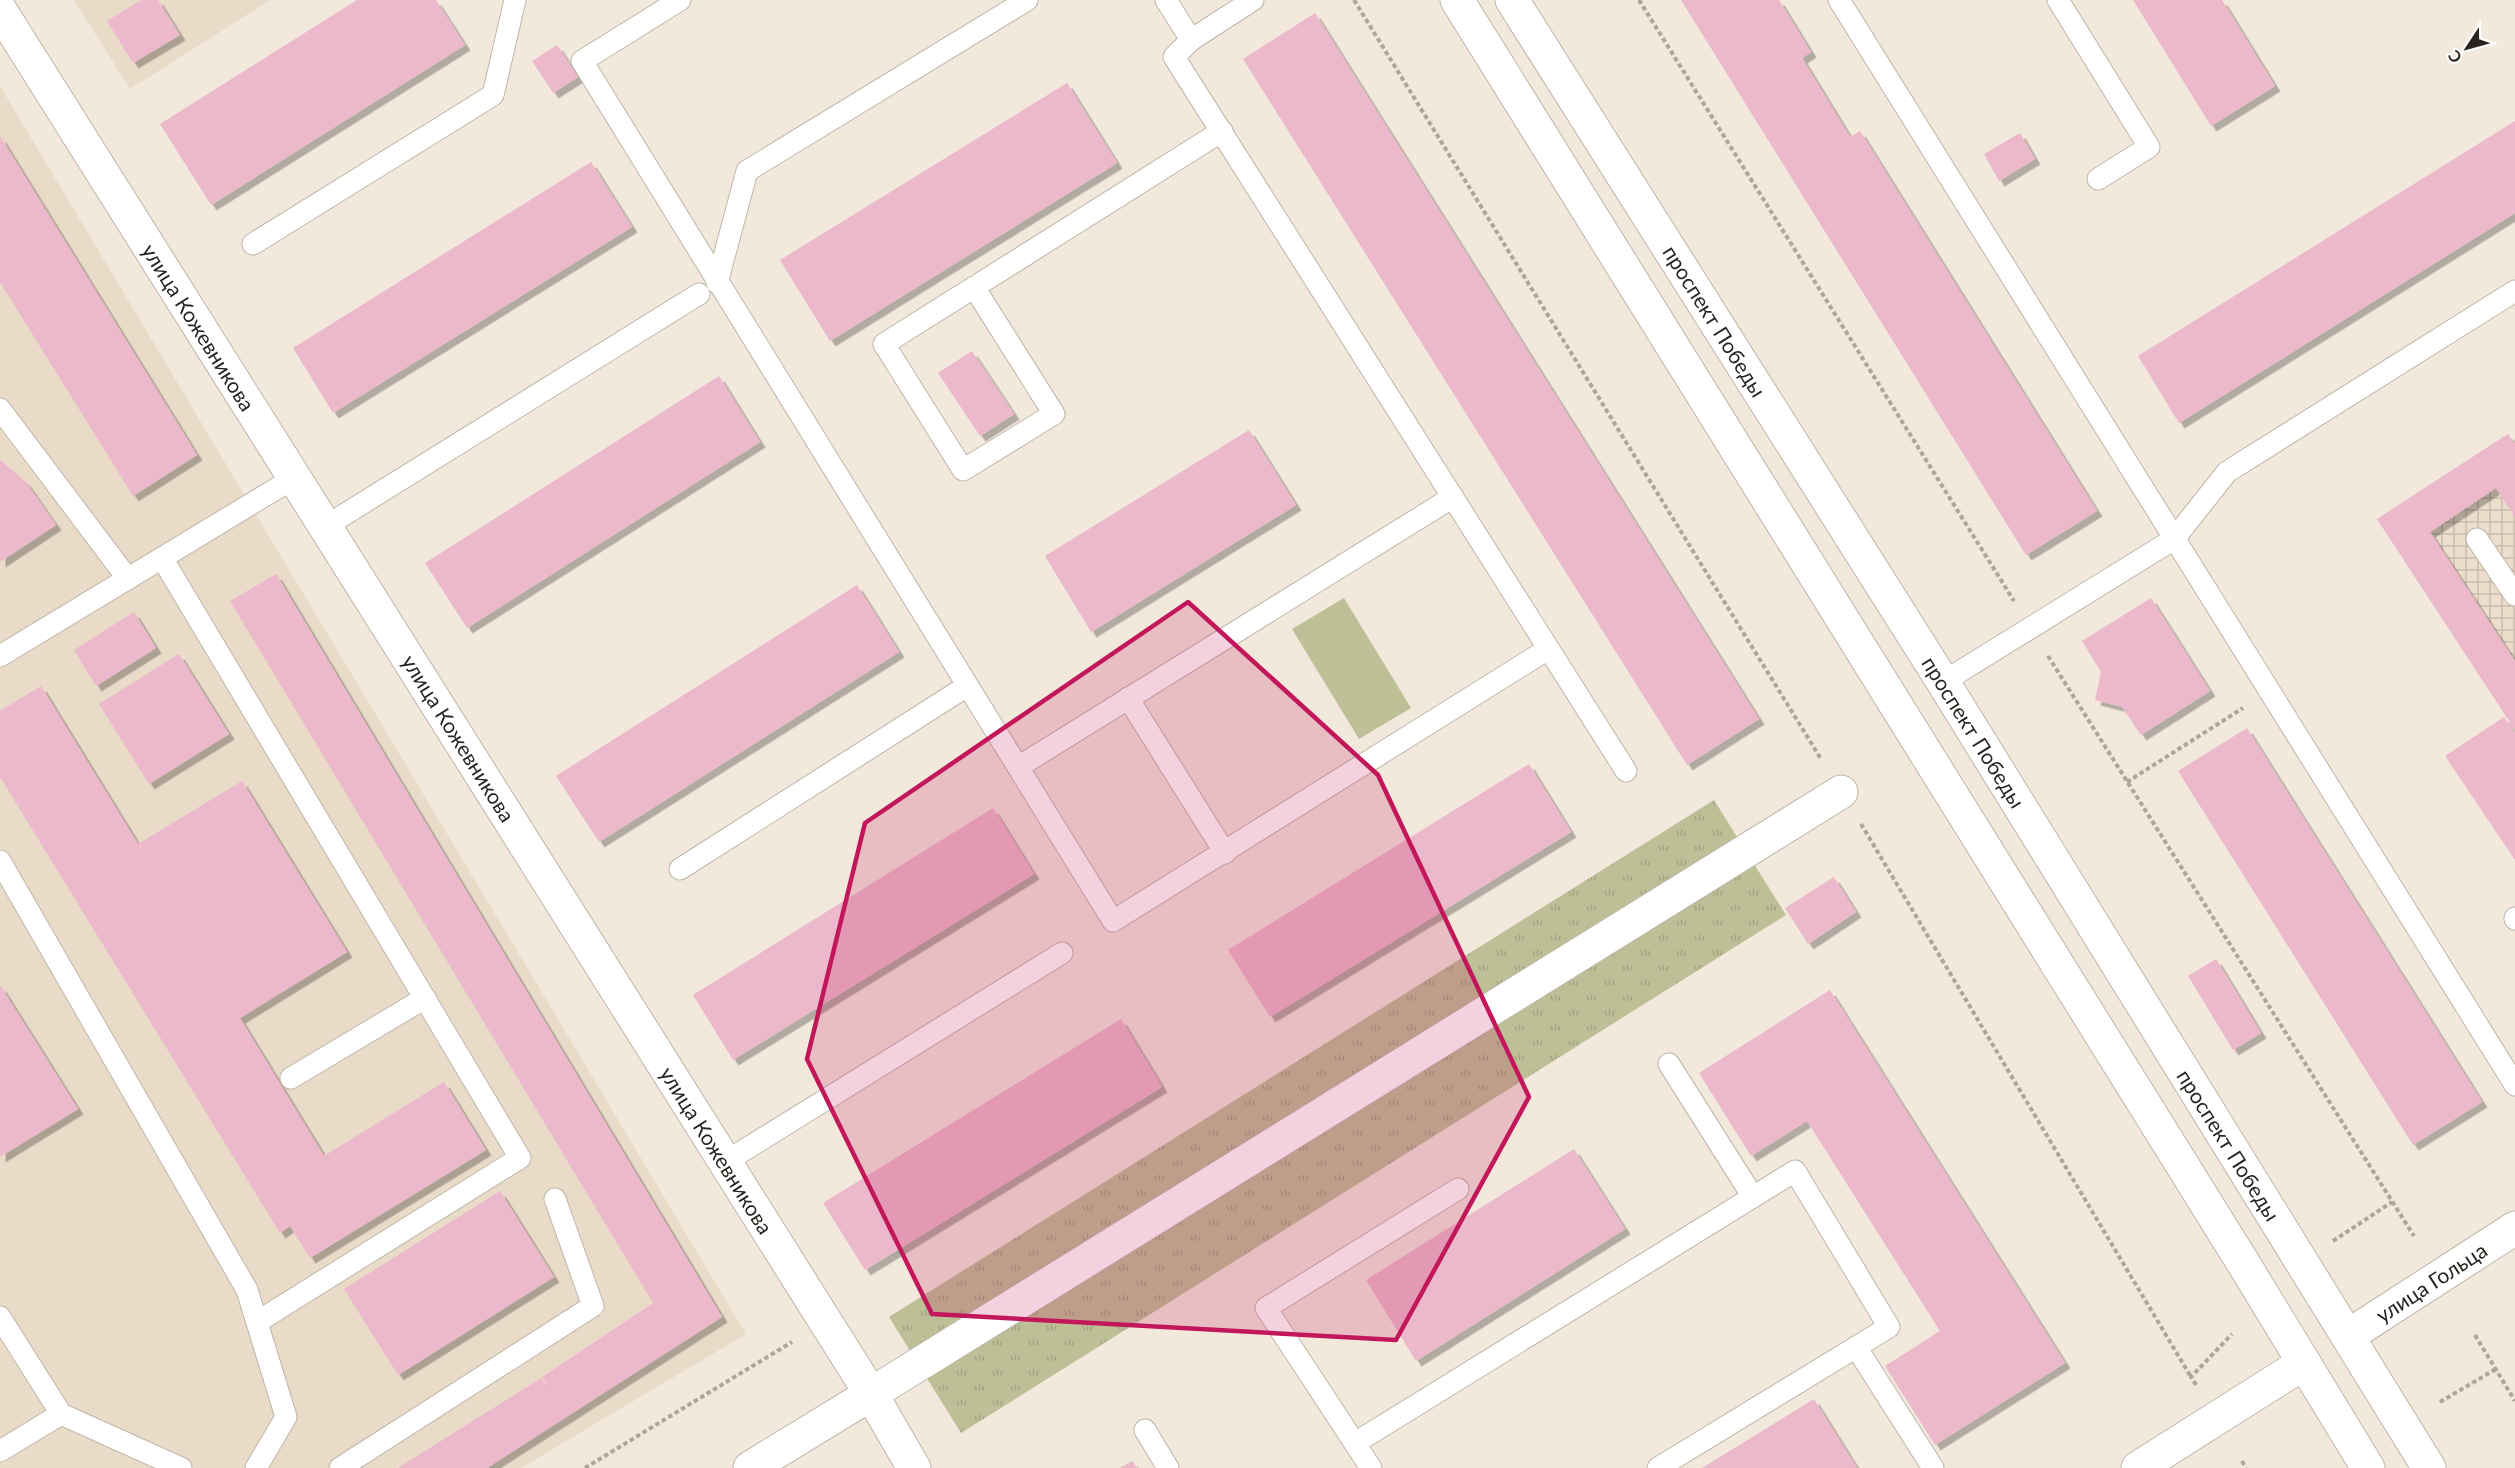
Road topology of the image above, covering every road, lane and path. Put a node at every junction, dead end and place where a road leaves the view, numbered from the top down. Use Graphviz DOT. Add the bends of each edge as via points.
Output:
graph roads {
  1 [pos="515,0"];
  2 [pos="680,0"];
  3 [pos="1027,0"];
  4 [pos="1166,0"];
  5 [pos="1253,0"];
  6 [pos="1354,0"];
  7 [pos="1457,0"];
  8 [pos="1512,0"];
  9 [pos="1839,0"];
  10 [pos="2058,0"];
  11 [pos="0,10"];
  12 [pos="1191,40"];
  13 [pos="1222,131"];
  14 [pos="2098,179"];
  15 [pos="253,244"];
  16 [pos="974,287"];
  17 [pos="708,288"];
  18 [pos="2515,291"];
  19 [pos="0,409"];
  20 [pos="294,478"];
  21 [pos="1454,497"];
  22 [pos="326,526"];
  23 [pos="2174,539"];
  24 [pos="2477,539"];
  25 [pos="162,558"];
  26 [pos="128,579"];
  27 [pos="2515,596"];
  28 [pos="1548,649"];
  29 [pos="0,656"];
  30 [pos="1943,682"];
  31 [pos="968,686"];
  32 [pos="2269,692"];
  33 [pos="1128,698"];
  34 [pos="1018,766"];
  35 [pos="1626,771"];
  36 [pos="2127,782"];
  37 [pos="1841,792"];
  38 [pos="1225,853"];
  39 [pos="0,861"];
  40 [pos="680,869"];
  41 [pos="1062,953"];
  42 [pos="424,998"];
  43 [pos="1669,1064"];
  44 [pos="291,1078"];
  45 [pos="2515,1085"];
  46 [pos="725,1161"];
  47 [pos="1458,1189"];
  48 [pos="1753,1197"];
  49 [pos="555,1199"];
  50 [pos="2392,1202"];
  51 [pos="2515,1228"];
  52 [pos="2329,1244"];
  53 [pos="0,1317"];
  54 [pos="825,1321"];
  55 [pos="257,1322"];
  56 [pos="2232,1334"];
  57 [pos="2475,1335"];
  58 [pos="2348,1336"];
  59 [pos="1856,1347"];
  60 [pos="2304,1363"];
  61 [pos="2496,1369"];
  62 [pos="2192,1377"];
  63 [pos="2200,1392"];
  64 [pos="871,1394"];
  65 [pos="2515,1401"];
  66 [pos="2440,1402"];
  67 [pos="61,1414"];
  68 [pos="1145,1430"];
  69 [pos="1354,1443"];
  70 [pos="0,1451"];
  71 [pos="2242,1461"];
  72 [pos="181,1468"];
  73 [pos="256,1468"];
  74 [pos="340,1468"];
  75 [pos="585,1468"];
  76 [pos="750,1468"];
  77 [pos="914,1468"];
  78 [pos="1168,1468"];
  79 [pos="1371,1468"];
  80 [pos="1658,1468"];
  81 [pos="1933,1468"];
  82 [pos="2138,1468"];
  83 [pos="2246,1468"];
  84 [pos="2368,1468"];
  85 [pos="2429,1468"];
  1 -- 15 [label="lane" via="493,95"];
  2 -- 17 [label="lane" via="582,61"];
  3 -- 17 [label="lane" via="747,171"];
  4 -- 12 [label="lane"];
  5 -- 12 [label="lane"];
  6 -- 37 [label="path"];
  7 -- 60 [label="main road"];
  8 -- 30 [label="main road, проспект Победы"];
  9 -- 23 [label="lane"];
  10 -- 14 [label="lane" via="2149,147"];
  11 -- 20 [label="main road, улица Кожевникова"];
  12 -- 13 [label="lane" via="1174,57"];
  13 -- 16 [label="lane"];
  13 -- 21 [label="lane"];
  16 -- 16 [label="lane" via="884,344 963,471 1054,414"];
  17 -- 22 [label="lane"];
  17 -- 31 [label="lane"];
  18 -- 23 [label="lane" via="2227,472"];
  19 -- 26 [label="lane"];
  20 -- 22 [label="main road, улица Кожевникова"];
  20 -- 25 [label="lane"];
  21 -- 28 [label="lane"];
  21 -- 33 [label="lane"];
  22 -- 46 [label="main road, улица Кожевникова"];
  23 -- 30 [label="lane"];
  23 -- 32 [label="lane"];
  24 -- 27 [label="lane"];
  25 -- 26 [label="lane"];
  25 -- 42 [label="lane"];
  26 -- 29 [label="lane"];
  28 -- 35 [label="lane"];
  28 -- 38 [label="lane"];
  30 -- 58 [label="main road, проспект Победы"];
  31 -- 34 [label="lane"];
  31 -- 40 [label="lane"];
  32 -- 36 [label="path"];
  32 -- 45 [label="lane"];
  33 -- 34 [label="lane"];
  33 -- 38 [label="lane"];
  34 -- 38 [label="lane" via="1113,921"];
  37 -- 62 [label="path"];
  37 -- 64 [label="main road"];
  39 -- 55 [label="lane" via="247,1290"];
  41 -- 46 [label="lane"];
  42 -- 44 [label="lane"];
  42 -- 55 [label="lane" via="520,1158"];
  43 -- 48 [label="lane"];
  46 -- 54 [label="main road, улица Кожевникова"];
  47 -- 69 [label="lane" via="1266,1308"];
  48 -- 59 [label="lane" via="1795,1171 1889,1327"];
  48 -- 69 [label="lane"];
  49 -- 74 [label="lane" via="593,1306"];
  50 -- 52 [label="path"];
  51 -- 58 [label="main road, улица Гольца"];
  53 -- 67 [label="lane"];
  54 -- 64 [label="main road, улица Кожевникова"];
  54 -- 75 [label="path"];
  55 -- 73 [label="lane" via="286,1417"];
  56 -- 62 [label="path"];
  57 -- 61 [label="path"];
  58 -- 60 [label="main road, улица Гольца"];
  58 -- 85 [label="main road, проспект Победы"];
  59 -- 80 [label="lane"];
  59 -- 81 [label="lane"];
  60 -- 82 [label="main road, улица Гольца"];
  60 -- 84 [label="main road"];
  61 -- 65 [label="path"];
  61 -- 66 [label="path"];
  62 -- 63 [label="path"];
  64 -- 76 [label="main road"];
  64 -- 77 [label="main road, улица Кожевникова"];
  67 -- 70 [label="lane"];
  67 -- 72 [label="lane"];
  68 -- 78 [label="lane"];
  69 -- 79 [label="lane"];
  71 -- 83 [label="path"];
}
